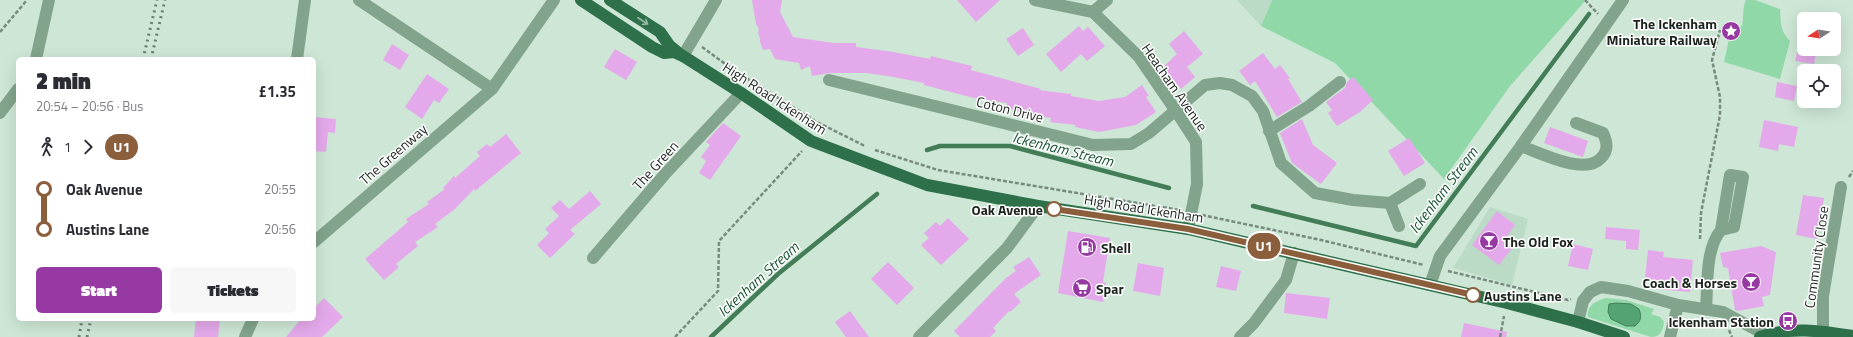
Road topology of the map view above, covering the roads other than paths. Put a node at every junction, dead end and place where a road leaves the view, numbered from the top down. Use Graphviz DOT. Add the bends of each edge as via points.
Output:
graph roads {
  1 [pos="49,0"];
  2 [pos="305,0"];
  3 [pos="359,0"];
  4 [pos="554,0"];
  5 [pos="581,0"];
  6 [pos="610,0"];
  7 [pos="716,0"];
  8 [pos="1035,0"];
  9 [pos="1107,0"];
  10 [pos="1623,0"];
  11 [pos="1093,12"];
  12 [pos="683,56"];
  13 [pos="36,57"];
  14 [pos="297,57"];
  15 [pos="829,80"];
  16 [pos="1340,82"];
  17 [pos="492,89"];
  18 [pos="16,92"];
  19 [pos="741,93"];
  20 [pos="1176,111"];
  21 [pos="0,113"];
  22 [pos="1576,123"];
  23 [pos="1269,131"];
  24 [pos="1521,146"];
  25 [pos="1420,184"];
  26 [pos="1842,187"];
  27 [pos="1390,203"];
  28 [pos="1038,206"];
  29 [pos="1399,226"];
  30 [pos="1188,229"];
  31 [pos="1721,230"];
  32 [pos="316,240"];
  33 [pos="1294,253"];
  34 [pos="592,258"];
  35 [pos="1430,285"];
  36 [pos="1678,305"];
  37 [pos="1706,308"];
  38 [pos="252,321"];
  39 [pos="1578,322"];
  40 [pos="1823,331"];
  41 [pos="1796,333"];
  42 [pos="1763,336"];
  43 [pos="1853,336"];
  44 [pos="245,337"];
  45 [pos="919,337"];
  46 [pos="1240,337"];
  47 [pos="1624,337"];
  48 [pos="1670,337"];
  1 -- 13 [label="street"];
  2 -- 14 [label="street"];
  3 -- 17 [label="street"];
  4 -- 17 [label="street, The Greenway"];
  5 -- 12 [label="main road, High Road Ickenham" via="652,47 664,53 674,52"];
  6 -- 12 [label="main road, High Road Ickenham, one-way" via="660,32 669,45"];
  7 -- 12 [label="street"];
  8 -- 11 [label="street"];
  9 -- 11 [label="street"];
  10 -- 24 [label="street"];
  11 -- 20 [label="street, Heacham Avenue" via="1139,57"];
  12 -- 19 [label="main road, High Road Ickenham"];
  15 -- 20 [label="street, Coton Drive" via="1094,145 1131,144"];
  16 -- 23 [label="street" via="1309,106"];
  17 -- 32 [label="street, The Greenway"];
  18 -- 21 [label="street"];
  19 -- 28 [label="main road, High Road Ickenham" via="811,141 927,186"];
  19 -- 34 [label="street, The Green" via="665,174"];
  20 -- 23 [label="street, Coton Drive" via="1206,85 1232,85 1252,96 1263,111"];
  20 -- 30 [label="street, Heacham Avenue" via="1196,142 1198,184"];
  22 -- 24 [label="street" via="1603,133 1608,144 1605,154 1599,161 1589,166 1569,163"];
  23 -- 27 [label="street, Coton Drive" via="1281,163 1315,193"];
  24 -- 35 [label="street" via="1440,256"];
  25 -- 27 [label="street"];
  26 -- 40 [label="street, Community Close" via="1823,296"];
  27 -- 29 [label="street"];
  28 -- 30 [label="main road, High Road Ickenham"];
  28 -- 45 [label="street" via="1006,248"];
  30 -- 33 [label="main road, High Road Ickenham"];
  31 -- 37 [label="street" via="1711,247"];
  33 -- 35 [label="main road, High Road Ickenham"];
  33 -- 46 [label="street" via="1286,280 1254,323"];
  35 -- 39 [label="main road, High Road Ickenham"];
  36 -- 37 [label="street"];
  36 -- 39 [label="street" via="1628,291 1601,287 1590,292 1583,301"];
  36 -- 48 [label="street"];
  37 -- 42 [label="street" via="1722,312"];
  38 -- 44 [label="street"];
  39 -- 47 [label="main road, High Road Ickenham"];
  40 -- 41 [label="main road"];
  40 -- 43 [label="main road"];
  41 -- 42 [label="main road"];
}
